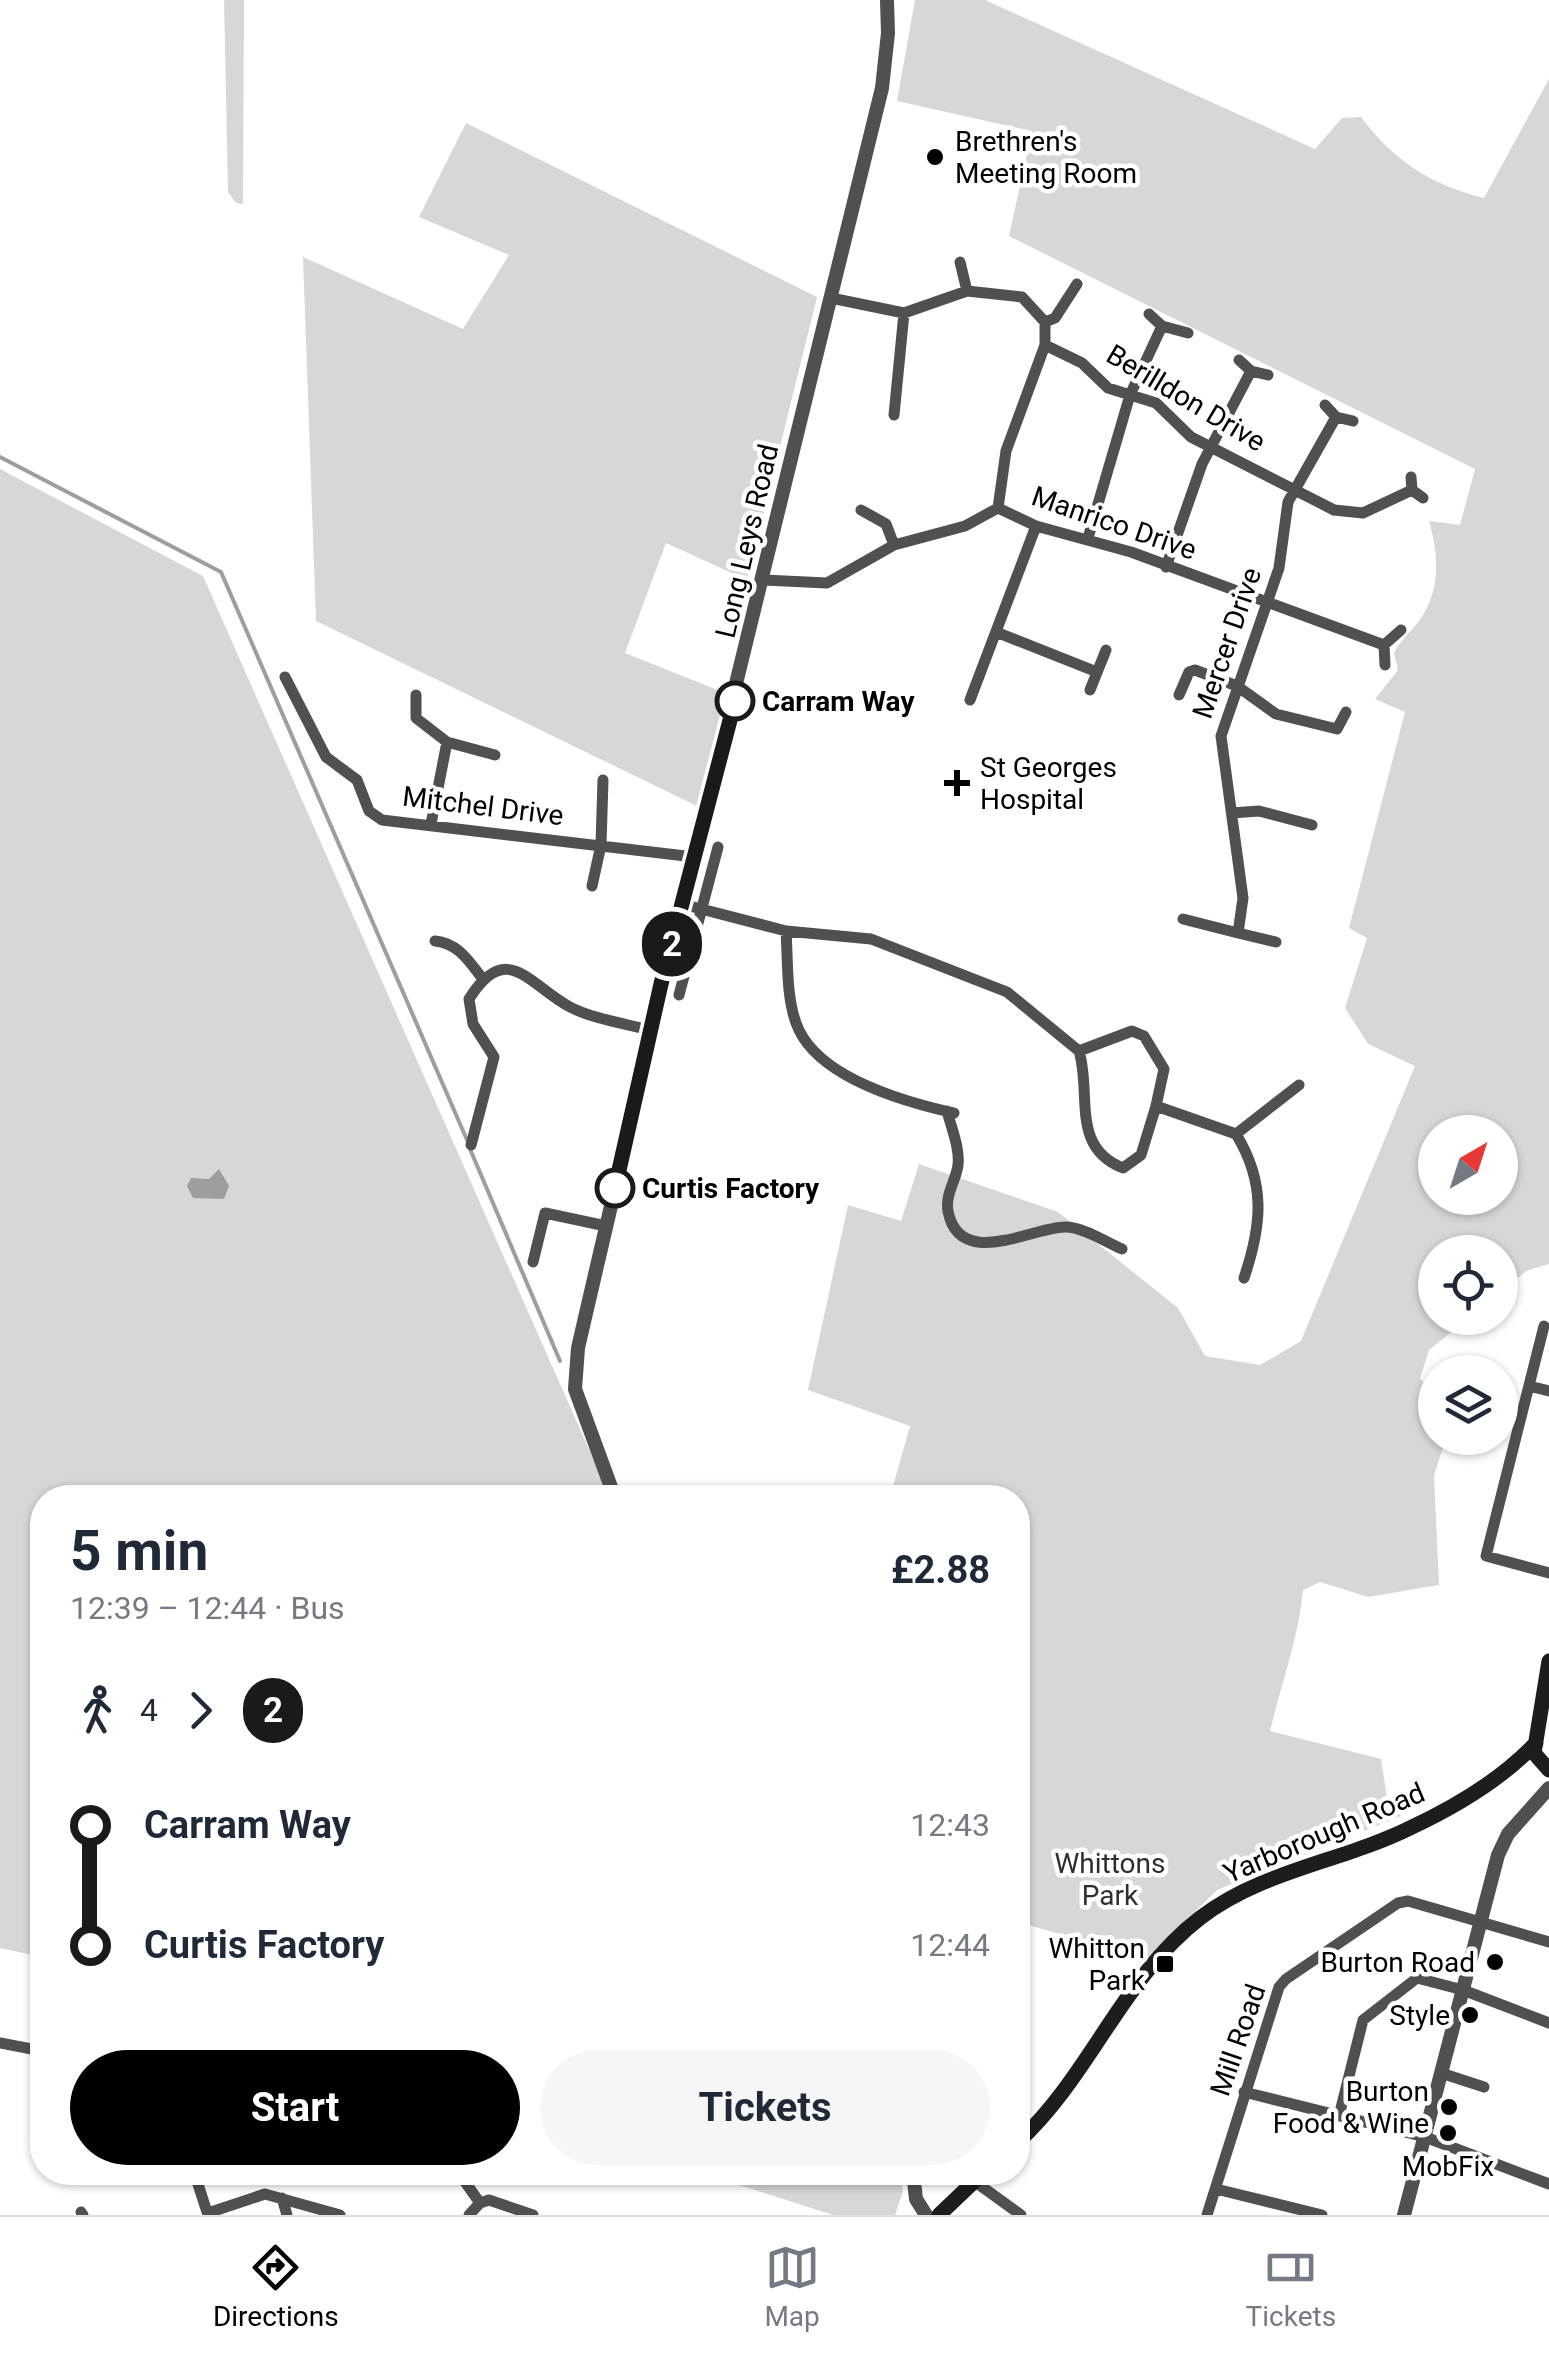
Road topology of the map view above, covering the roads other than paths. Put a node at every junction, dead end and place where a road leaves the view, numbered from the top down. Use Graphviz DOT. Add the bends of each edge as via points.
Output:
graph roads {
  1 [pos="887,0"];
  2 [pos="960,262"];
  3 [pos="1077,284"];
  4 [pos="967,291"];
  5 [pos="831,298"];
  6 [pos="904,313"];
  7 [pos="1149,314"];
  8 [pos="1045,322"];
  9 [pos="1162,326"];
  10 [pos="1188,333"];
  11 [pos="1044,345"];
  12 [pos="1239,360"];
  13 [pos="1251,371"];
  14 [pos="1268,375"];
  15 [pos="1130,395"];
  16 [pos="1325,405"];
  17 [pos="894,415"];
  18 [pos="1336,417"];
  19 [pos="1353,421"];
  20 [pos="1211,446"];
  21 [pos="1415,488"];
  22 [pos="1295,490"];
  23 [pos="998,508"];
  24 [pos="861,510"];
  25 [pos="1036,526"];
  26 [pos="1088,538"];
  27 [pos="894,545"];
  28 [pos="1166,566"];
  29 [pos="764,580"];
  30 [pos="1267,604"];
  31 [pos="1401,630"];
  32 [pos="996,632"];
  33 [pos="1384,645"];
  34 [pos="1106,650"];
  35 [pos="1385,665"];
  36 [pos="1097,672"];
  37 [pos="285,677"];
  38 [pos="1237,686"];
  39 [pos="1090,690"];
  40 [pos="416,695"];
  41 [pos="1179,695"];
  42 [pos="970,700"];
  43 [pos="1346,712"];
  44 [pos="447,742"];
  45 [pos="495,755"];
  46 [pos="603,780"];
  47 [pos="1232,813"];
  48 [pos="431,824"];
  49 [pos="1312,825"];
  50 [pos="601,845"];
  51 [pos="718,847"];
  52 [pos="694,857"];
  53 [pos="592,886"];
  54 [pos="682,904"];
  55 [pos="700,909"];
  56 [pos="1182,919"];
  57 [pos="786,930"];
  58 [pos="1238,933"];
  59 [pos="434,941"];
  60 [pos="1276,942"];
  61 [pos="482,978"];
  62 [pos="679,995"];
  63 [pos="652,1031"];
  64 [pos="1078,1051"];
  65 [pos="1299,1085"];
  66 [pos="1156,1106"];
  67 [pos="1236,1134"];
  68 [pos="471,1145"];
  69 [pos="606,1226"];
  70 [pos="1122,1248"];
  71 [pos="532,1262"];
  72 [pos="1244,1278"];
  73 [pos="1544,1326"];
  74 [pos="1529,1386"];
  75 [pos="1549,1391"];
  76 [pos="610,1485"];
  77 [pos="1549,1573"];
  78 [pos="1549,1661"];
  79 [pos="1547,1711"];
  80 [pos="1541,1739"];
  81 [pos="1545,1768"];
  82 [pos="1512,1769"];
  83 [pos="1545,1793"];
  84 [pos="1481,1920"];
  85 [pos="1549,1942"];
  86 [pos="1463,1990"];
  87 [pos="1549,2023"];
  88 [pos="0,2043"];
  89 [pos="30,2049"];
  90 [pos="1442,2073"];
  91 [pos="1484,2087"];
  92 [pos="1244,2092"];
  93 [pos="1339,2116"];
  94 [pos="1030,2129"];
  95 [pos="1425,2137"];
  96 [pos="1549,2184"];
  97 [pos="198,2185"];
  98 [pos="467,2185"];
  99 [pos="914,2185"];
  100 [pos="971,2185"];
  101 [pos="988,2185"];
  102 [pos="1216,2189"];
  103 [pos="282,2198"];
  104 [pos="480,2203"];
  105 [pos="208,2214"];
  106 [pos="287,2215"];
  107 [pos="340,2215"];
  108 [pos="469,2215"];
  109 [pos="533,2215"];
  110 [pos="926,2215"];
  111 [pos="939,2215"];
  112 [pos="1022,2215"];
  113 [pos="1207,2215"];
  114 [pos="1322,2215"];
  115 [pos="1404,2215"];
  1 -- 5 [label="street, Long Leys Road" via="882,88"];
  2 -- 4 [label="street"];
  3 -- 8 [label="street" via="1055,318"];
  4 -- 6 [label="street"];
  4 -- 8 [label="street" via="1022,298"];
  5 -- 6 [label="street"];
  5 -- 29 [label="street, Long Leys Road"];
  6 -- 17 [label="street"];
  7 -- 9 [label="street"];
  8 -- 11 [label="street"];
  9 -- 10 [label="street"];
  9 -- 15 [label="street"];
  11 -- 15 [label="street, Berilldon Drive" via="1082,363 1108,388"];
  11 -- 23 [label="street" via="1006,452"];
  12 -- 13 [label="street"];
  13 -- 14 [label="street"];
  13 -- 20 [label="street"];
  15 -- 20 [label="street, Berilldon Drive" via="1156,403"];
  15 -- 26 [label="street"];
  16 -- 18 [label="street"];
  18 -- 19 [label="street"];
  18 -- 22 [label="street, Mercer Drive"];
  20 -- 22 [label="street, Berilldon Drive"];
  20 -- 28 [label="street"];
  21 -- 22 [label="street, Berilldon Drive" via="1350,515"];
  22 -- 30 [label="street, Mercer Drive"];
  23 -- 25 [label="street, Manrico Drive"];
  23 -- 27 [label="street" via="965,526"];
  24 -- 27 [label="street" via="886,524"];
  25 -- 26 [label="street, Manrico Drive"];
  25 -- 32 [label="street"];
  26 -- 28 [label="street, Manrico Drive"];
  27 -- 29 [label="street" via="827,583"];
  28 -- 30 [label="street, Manrico Drive"];
  29 -- 52 [label="street, Long Leys Road"];
  30 -- 33 [label="street, Manrico Drive"];
  30 -- 38 [label="street, Mercer Drive"];
  31 -- 33 [label="street"];
  32 -- 36 [label="street"];
  32 -- 42 [label="street"];
  33 -- 35 [label="street"];
  34 -- 36 [label="street"];
  36 -- 39 [label="street"];
  37 -- 48 [label="street, Mitchel Drive" via="326,756 357,780 369,811 382,820"];
  38 -- 41 [label="street" via="1195,670"];
  38 -- 43 [label="street" via="1276,714 1338,729"];
  38 -- 47 [label="street, Mercer Drive" via="1221,736"];
  40 -- 44 [label="street" via="416,718"];
  44 -- 45 [label="street"];
  44 -- 48 [label="street"];
  46 -- 50 [label="street"];
  47 -- 49 [label="street" via="1259,811"];
  47 -- 58 [label="street, Mercer Drive" via="1243,898"];
  48 -- 50 [label="street, Mitchel Drive"];
  50 -- 52 [label="street, Mitchel Drive"];
  50 -- 53 [label="street"];
  51 -- 55 [label="street"];
  52 -- 54 [label="street, Long Leys Road"];
  54 -- 55 [label="street"];
  54 -- 63 [label="street, Long Leys Road"];
  55 -- 57 [label="street"];
  55 -- 62 [label="street"];
  56 -- 58 [label="street"];
  57 -- 64 [label="street" via="870,938 1007,992"];
  57 -- 70 [label="street" via="797,1027 821,1054 861,1084 951,1112 958,1163 947,1203 960,1232 981,1243 1009,1243 1068,1226"];
  58 -- 60 [label="street"];
  59 -- 61 [label="street" via="457,948"];
  61 -- 63 [label="street" via="501,970 526,972 570,1007"];
  61 -- 68 [label="street" via="469,999 473,1024 494,1058"];
  63 -- 69 [label="street, Long Leys Road"];
  64 -- 66 [label="street" via="1132,1031 1144,1036 1164,1069"];
  64 -- 66 [label="street" via="1086,1076 1088,1138 1108,1162 1123,1168 1141,1155"];
  65 -- 67 [label="street"];
  66 -- 67 [label="street"];
  67 -- 72 [label="street" via="1260,1194"];
  69 -- 71 [label="street" via="545,1213"];
  69 -- 76 [label="street, Long Leys Road" via="575,1378"];
  73 -- 74 [label="street"];
  74 -- 75 [label="street"];
  74 -- 77 [label="street" via="1486,1556"];
  78 -- 79 [label="main road"];
  79 -- 80 [label="main road"];
  80 -- 81 [label="main road" via="1534,1753"];
  80 -- 82 [label="main road"];
  81 -- 82 [label="main road"];
  81 -- 83 [label="street"];
  82 -- 94 [label="main road, Yarborough Road" via="1409,1829 1279,1874 1202,1917 1147,1969 1080,2073"];
  83 -- 84 [label="street" via="1504,1841"];
  84 -- 85 [label="street, Mill Road"];
  84 -- 86 [label="street"];
  84 -- 92 [label="street, Mill Road" via="1419,1902 1398,1903 1286,1980"];
  86 -- 87 [label="street"];
  86 -- 90 [label="street"];
  86 -- 93 [label="street" via="1417,1978 1363,2020"];
  88 -- 89 [label="street"];
  90 -- 91 [label="street"];
  90 -- 95 [label="street"];
  92 -- 93 [label="street"];
  92 -- 102 [label="street, Mill Road"];
  93 -- 95 [label="street"];
  95 -- 96 [label="street"];
  95 -- 115 [label="street"];
  97 -- 105 [label="street"];
  98 -- 104 [label="street"];
  99 -- 110 [label="street"];
  100 -- 111 [label="main road"];
  101 -- 112 [label="street"];
  102 -- 113 [label="street, Mill Road"];
  102 -- 114 [label="street"];
  103 -- 105 [label="street" via="260,2194"];
  103 -- 106 [label="street"];
  103 -- 107 [label="street"];
  104 -- 108 [label="street"];
  104 -- 109 [label="street"];
}
